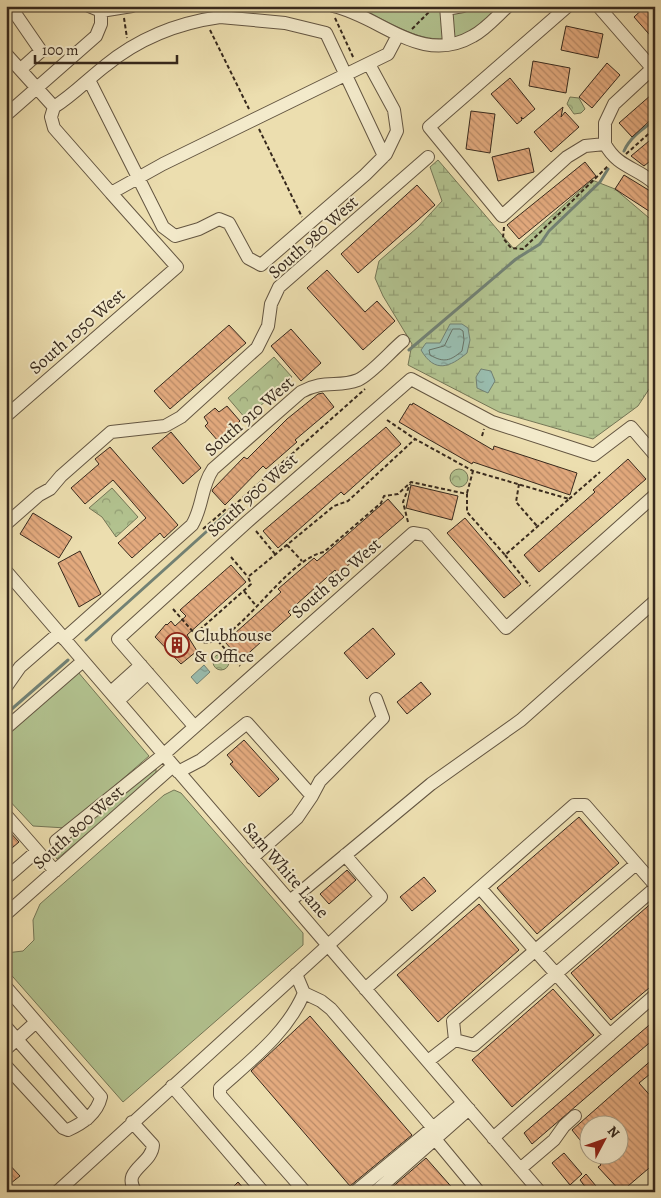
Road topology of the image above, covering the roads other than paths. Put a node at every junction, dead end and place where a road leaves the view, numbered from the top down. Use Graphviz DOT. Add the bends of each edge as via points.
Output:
graph roads {
  1 [pos="10,6"];
  2 [pos="132,6"];
  3 [pos="462,6"];
  4 [pos="508,6"];
  5 [pos="568,6"];
  6 [pos="598,6"];
  7 [pos="446,8"];
  8 [pos="99,9"];
  9 [pos="334,11"];
  10 [pos="220,12"];
  11 [pos="398,35"];
  12 [pos="449,44"];
  13 [pos="6,54"];
  14 [pos="364,66"];
  15 [pos="654,67"];
  16 [pos="20,69"];
  17 [pos="346,75"];
  18 [pos="89,80"];
  19 [pos="37,88"];
  20 [pos="54,107"];
  21 [pos="6,115"];
  22 [pos="605,144"];
  23 [pos="384,156"];
  24 [pos="428,157"];
  25 [pos="652,176"];
  26 [pos="138,178"];
  27 [pos="111,193"];
  28 [pos="403,341"];
  29 [pos="6,416"];
  30 [pos="655,455"];
  31 [pos="655,496"];
  32 [pos="6,524"];
  33 [pos="6,571"];
  34 [pos="655,602"];
  35 [pos="61,636"];
  36 [pos="83,661"];
  37 [pos="145,669"];
  38 [pos="6,687"];
  39 [pos="115,697"];
  40 [pos="376,699"];
  41 [pos="194,726"];
  42 [pos="6,728"];
  43 [pos="163,755"];
  44 [pos="176,769"];
  45 [pos="312,796"];
  46 [pos="6,815"];
  47 [pos="56,841"];
  48 [pos="37,851"];
  49 [pos="346,855"];
  50 [pos="252,858"];
  51 [pos="636,864"];
  52 [pos="55,871"];
  53 [pos="6,878"];
  54 [pos="655,887"];
  55 [pos="480,888"];
  56 [pos="290,901"];
  57 [pos="6,914"];
  58 [pos="328,945"];
  59 [pos="536,950"];
  60 [pos="296,974"];
  61 [pos="557,974"];
  62 [pos="6,987"];
  63 [pos="365,989"];
  64 [pos="304,993"];
  65 [pos="655,995"];
  66 [pos="36,1022"];
  67 [pos="6,1027"];
  68 [pos="610,1035"];
  69 [pos="18,1040"];
  70 [pos="454,1040"];
  71 [pos="6,1049"];
  72 [pos="428,1061"];
  73 [pos="6,1066"];
  74 [pos="172,1086"];
  75 [pos="466,1106"];
  76 [pos="575,1116"];
  77 [pos="87,1119"];
  78 [pos="132,1122"];
  79 [pos="434,1133"];
  80 [pos="493,1138"];
  81 [pos="520,1169"];
  82 [pos="538,1191"];
  83 [pos="57,1192"];
  84 [pos="136,1192"];
  85 [pos="263,1192"];
  86 [pos="305,1192"];
  87 [pos="355,1192"];
  88 [pos="375,1192"];
  89 [pos="479,1192"];
  1 -- 16 [label="street" via="41,51"];
  2 -- 8 [label="street"];
  3 -- 7 [label="street"];
  4 -- 12 [label="street" via="473,36"];
  5 -- 22 [label="street" via="429,127 503,220 567,157 585,146"];
  6 -- 15 [label="street"];
  7 -- 12 [label="street"];
  8 -- 19 [label="street" via="101,24 96,36"];
  9 -- 11 [label="street" via="368,19"];
  10 -- 17 [label="street" via="326,34"];
  10 -- 18 [label="street" via="160,32 105,65"];
  11 -- 12 [label="street" via="424,45"];
  11 -- 14 [label="street" via="388,54"];
  13 -- 16 [label="street"];
  14 -- 17 [label="street"];
  14 -- 23 [label="street" via="394,110 397,131"];
  15 -- 22 [label="street" via="614,104 605,123"];
  16 -- 19 [label="street"];
  17 -- 23 [label="street"];
  17 -- 26 [label="street"];
  18 -- 20 [label="street"];
  18 -- 26 [label="street"];
  19 -- 20 [label="street"];
  19 -- 21 [label="street"];
  20 -- 27 [label="street" via="51,116 54,128"];
  22 -- 25 [label="street" via="622,165"];
  23 -- 26 [label="street" via="261,265 248,258 229,223 219,220 174,236 163,227"];
  24 -- 32 [label="street, South 980 West" via="280,287 271,304 268,326 257,348 182,417 165,426 111,432 50,489"];
  26 -- 27 [label="street"];
  27 -- 29 [label="street, South 1050 West" via="177,267"];
  28 -- 35 [label="street, South 910 West" via="360,379 318,383 301,392 213,468 204,483 192,525"];
  30 -- 37 [label="street, South 900 West" via="631,427 594,455 492,422 411,379 118,639"];
  31 -- 41 [label="street, South 810 West" via="506,628 421,533 413,533"];
  33 -- 35 [label="street, Sam White Lane"];
  34 -- 49 [label="street" via="521,720 431,784"];
  35 -- 36 [label="street, Sam White Lane"];
  35 -- 38 [label="street, South 910 West" via="20,667"];
  36 -- 39 [label="street, Sam White Lane"];
  36 -- 42 [label="street"];
  37 -- 39 [label="street"];
  37 -- 41 [label="street"];
  39 -- 43 [label="street, Sam White Lane"];
  40 -- 45 [label="street" via="383,718 320,781"];
  41 -- 43 [label="street, South 810 West"];
  43 -- 44 [label="street, Sam White Lane"];
  43 -- 47 [label="street, South 810 West"];
  44 -- 45 [label="street, South 800 West" via="201,760 247,723"];
  44 -- 50 [label="street, Sam White Lane"];
  44 -- 52 [label="street, South 800 West"];
  45 -- 50 [label="street" via="297,818"];
  46 -- 48 [label="street"];
  48 -- 52 [label="street"];
  48 -- 53 [label="street"];
  49 -- 56 [label="street"];
  49 -- 58 [label="street" via="381,897"];
  50 -- 56 [label="street, Sam White Lane"];
  51 -- 54 [label="street"];
  51 -- 55 [label="street" via="585,805 574,805"];
  51 -- 59 [label="street"];
  52 -- 57 [label="street, South 800 West"];
  54 -- 61 [label="street"];
  55 -- 59 [label="street"];
  55 -- 63 [label="street"];
  56 -- 58 [label="street, Sam White Lane"];
  58 -- 60 [label="street"];
  58 -- 63 [label="street, Sam White Lane"];
  59 -- 61 [label="street"];
  59 -- 70 [label="street" via="453,1021"];
  60 -- 64 [label="street"];
  60 -- 74 [label="street"];
  61 -- 68 [label="street"];
  61 -- 70 [label="street" via="474,1045"];
  62 -- 66 [label="street"];
  63 -- 72 [label="street, Sam White Lane"];
  64 -- 79 [label="street" via="331,1009"];
  64 -- 86 [label="street" via="298,1008 280,1032 220,1088 220,1096"];
  65 -- 68 [label="street"];
  66 -- 69 [label="street"];
  66 -- 77 [label="street" via="101,1097"];
  67 -- 69 [label="street"];
  68 -- 80 [label="street"];
  69 -- 71 [label="street"];
  69 -- 77 [label="street"];
  70 -- 72 [label="street"];
  72 -- 75 [label="street, Sam White Lane"];
  73 -- 77 [label="street" via="63,1128 68,1130"];
  74 -- 78 [label="street"];
  74 -- 85 [label="street"];
  75 -- 79 [label="street"];
  75 -- 80 [label="street, Sam White Lane"];
  76 -- 81 [label="street" via="554,1140"];
  78 -- 83 [label="street"];
  78 -- 84 [label="street" via="153,1145 152,1154 131,1175 130,1181"];
  79 -- 87 [label="street"];
  79 -- 88 [label="street"];
  79 -- 89 [label="street"];
  80 -- 81 [label="street, Sam White Lane"];
  81 -- 82 [label="street, Sam White Lane"];
}
